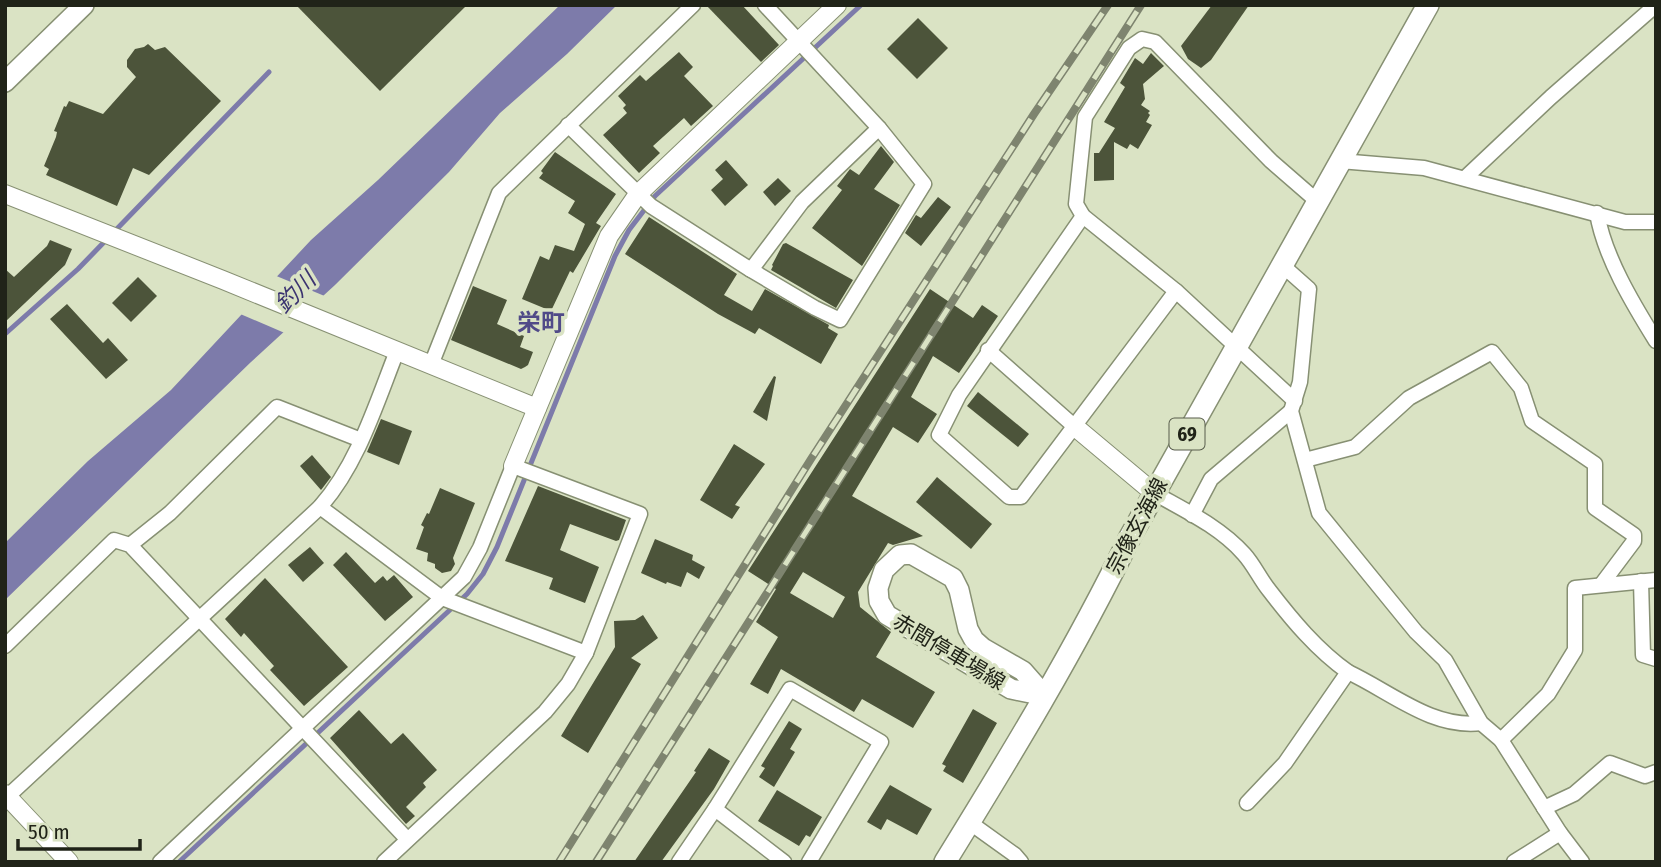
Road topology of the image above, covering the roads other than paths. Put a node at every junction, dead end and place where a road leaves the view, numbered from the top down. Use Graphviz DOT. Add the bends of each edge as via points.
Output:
graph roads {
  1 [pos="84,5"];
  2 [pos="693,5"];
  3 [pos="765,5"];
  4 [pos="837,5"];
  5 [pos="1428,5"];
  6 [pos="1656,5"];
  7 [pos="798,41"];
  8 [pos="5,82"];
  9 [pos="568,125"];
  10 [pos="879,128"];
  11 [pos="1340,161"];
  12 [pos="1465,178"];
  13 [pos="5,194"];
  14 [pos="638,194"];
  15 [pos="1317,201"];
  16 [pos="1597,213"];
  17 [pos="1083,216"];
  18 [pos="1656,222"];
  19 [pos="1282,265"];
  20 [pos="751,270"];
  21 [pos="1176,290"];
  22 [pos="1656,341"];
  23 [pos="1236,348"];
  24 [pos="988,350"];
  25 [pos="397,351"];
  26 [pos="431,365"];
  27 [pos="1293,406"];
  28 [pos="537,408"];
  29 [pos="1074,426"];
  30 [pos="361,440"];
  31 [pos="1305,460"];
  32 [pos="513,466"];
  33 [pos="1154,493"];
  34 [pos="320,507"];
  35 [pos="1192,515"];
  36 [pos="130,545"];
  37 [pos="1648,581"];
  38 [pos="1601,585"];
  39 [pos="442,598"];
  40 [pos="198,620"];
  41 [pos="5,646"];
  42 [pos="586,653"];
  43 [pos="1656,659"];
  44 [pos="1348,673"];
  45 [pos="1045,696"];
  46 [pos="1481,723"];
  47 [pos="301,729"];
  48 [pos="1501,740"];
  49 [pos="1656,772"];
  50 [pos="6,796"];
  51 [pos="1247,803"];
  52 [pos="1544,808"];
  53 [pos="715,809"];
  54 [pos="969,822"];
  55 [pos="1560,832"];
  56 [pos="407,839"];
  57 [pos="69,862"];
  58 [pos="160,862"];
  59 [pos="384,862"];
  60 [pos="679,862"];
  61 [pos="784,862"];
  62 [pos="810,862"];
  63 [pos="945,862"];
  64 [pos="1021,862"];
  65 [pos="1514,862"];
  66 [pos="1582,862"];
  1 -- 8 [label="main road"];
  2 -- 9 [label="street"];
  3 -- 7 [label="street"];
  4 -- 7 [label="street"];
  5 -- 11 [label="main road, 宗像玄海線 / 69"];
  6 -- 12 [label="street"];
  7 -- 10 [label="street"];
  7 -- 14 [label="street"];
  9 -- 14 [label="street"];
  9 -- 26 [label="street" via="499,192"];
  10 -- 20 [label="street" via="802,202"];
  10 -- 20 [label="street" via="924,184 840,320"];
  11 -- 12 [label="street" via="1424,168"];
  11 -- 15 [label="main road, 宗像玄海線 / 69"];
  12 -- 16 [label="street"];
  13 -- 25 [label="street"];
  14 -- 20 [label="street"];
  14 -- 28 [label="street" via="609,236"];
  15 -- 17 [label="street" via="1271,161 1156,42 1142,39 1129,48 1086,117 1076,204"];
  15 -- 19 [label="main road, 宗像玄海線 / 69"];
  16 -- 18 [label="street" via="1625,222"];
  16 -- 22 [label="street" via="1600,233"];
  17 -- 21 [label="street"];
  17 -- 24 [label="street"];
  19 -- 23 [label="main road, 宗像玄海線 / 69"];
  19 -- 27 [label="street" via="1309,289 1300,382"];
  21 -- 23 [label="street"];
  21 -- 29 [label="street"];
  23 -- 27 [label="street"];
  23 -- 33 [label="main road, 宗像玄海線 / 69"];
  24 -- 29 [label="street"];
  24 -- 29 [label="street" via="958,395 939,435 1009,497 1021,498"];
  25 -- 26 [label="street"];
  25 -- 30 [label="street"];
  26 -- 28 [label="street"];
  27 -- 31 [label="street"];
  27 -- 35 [label="street" via="1211,479"];
  28 -- 32 [label="street"];
  29 -- 33 [label="street"];
  30 -- 34 [label="street" via="337,488"];
  30 -- 36 [label="street" via="277,407 170,513"];
  31 -- 38 [label="street" via="1355,447 1409,398 1492,352 1521,388 1532,421 1595,464 1595,508 1634,535"];
  31 -- 46 [label="street" via="1319,513 1416,632 1445,660"];
  32 -- 39 [label="street" via="480,548 464,577"];
  32 -- 42 [label="street" via="640,514"];
  33 -- 35 [label="street"];
  33 -- 45 [label="main road, 宗像玄海線 / 69"];
  34 -- 39 [label="street"];
  34 -- 40 [label="street"];
  35 -- 44 [label="street" via="1219,530 1245,555 1301,629"];
  36 -- 40 [label="street"];
  36 -- 41 [label="street" via="114,540"];
  37 -- 38 [label="street"];
  37 -- 43 [label="street" via="1643,655"];
  38 -- 48 [label="street" via="1575,588 1575,650 1548,694"];
  39 -- 42 [label="street"];
  39 -- 47 [label="street"];
  40 -- 47 [label="street"];
  40 -- 50 [label="street"];
  42 -- 56 [label="street" via="545,712"];
  44 -- 46 [label="street" via="1427,716 1461,725"];
  44 -- 51 [label="street" via="1285,763"];
  45 -- 45 [label="main road, 赤間停車場線" via="1011,689 887,615 878,588 886,567 900,555 911,554 953,578 974,640 1023,671"];
  45 -- 54 [label="main road, 宗像玄海線 / 69"];
  46 -- 48 [label="street"];
  47 -- 56 [label="street"];
  47 -- 58 [label="street"];
  48 -- 52 [label="street"];
  49 -- 52 [label="street" via="1645,776 1610,763 1574,794"];
  50 -- 57 [label="street"];
  52 -- 55 [label="street"];
  53 -- 60 [label="street"];
  53 -- 61 [label="street"];
  53 -- 62 [label="street" via="790,689 881,742"];
  54 -- 63 [label="main road, 宗像玄海線 / 69"];
  54 -- 64 [label="street"];
  55 -- 65 [label="street"];
  55 -- 66 [label="street"];
  56 -- 59 [label="street"];
}
